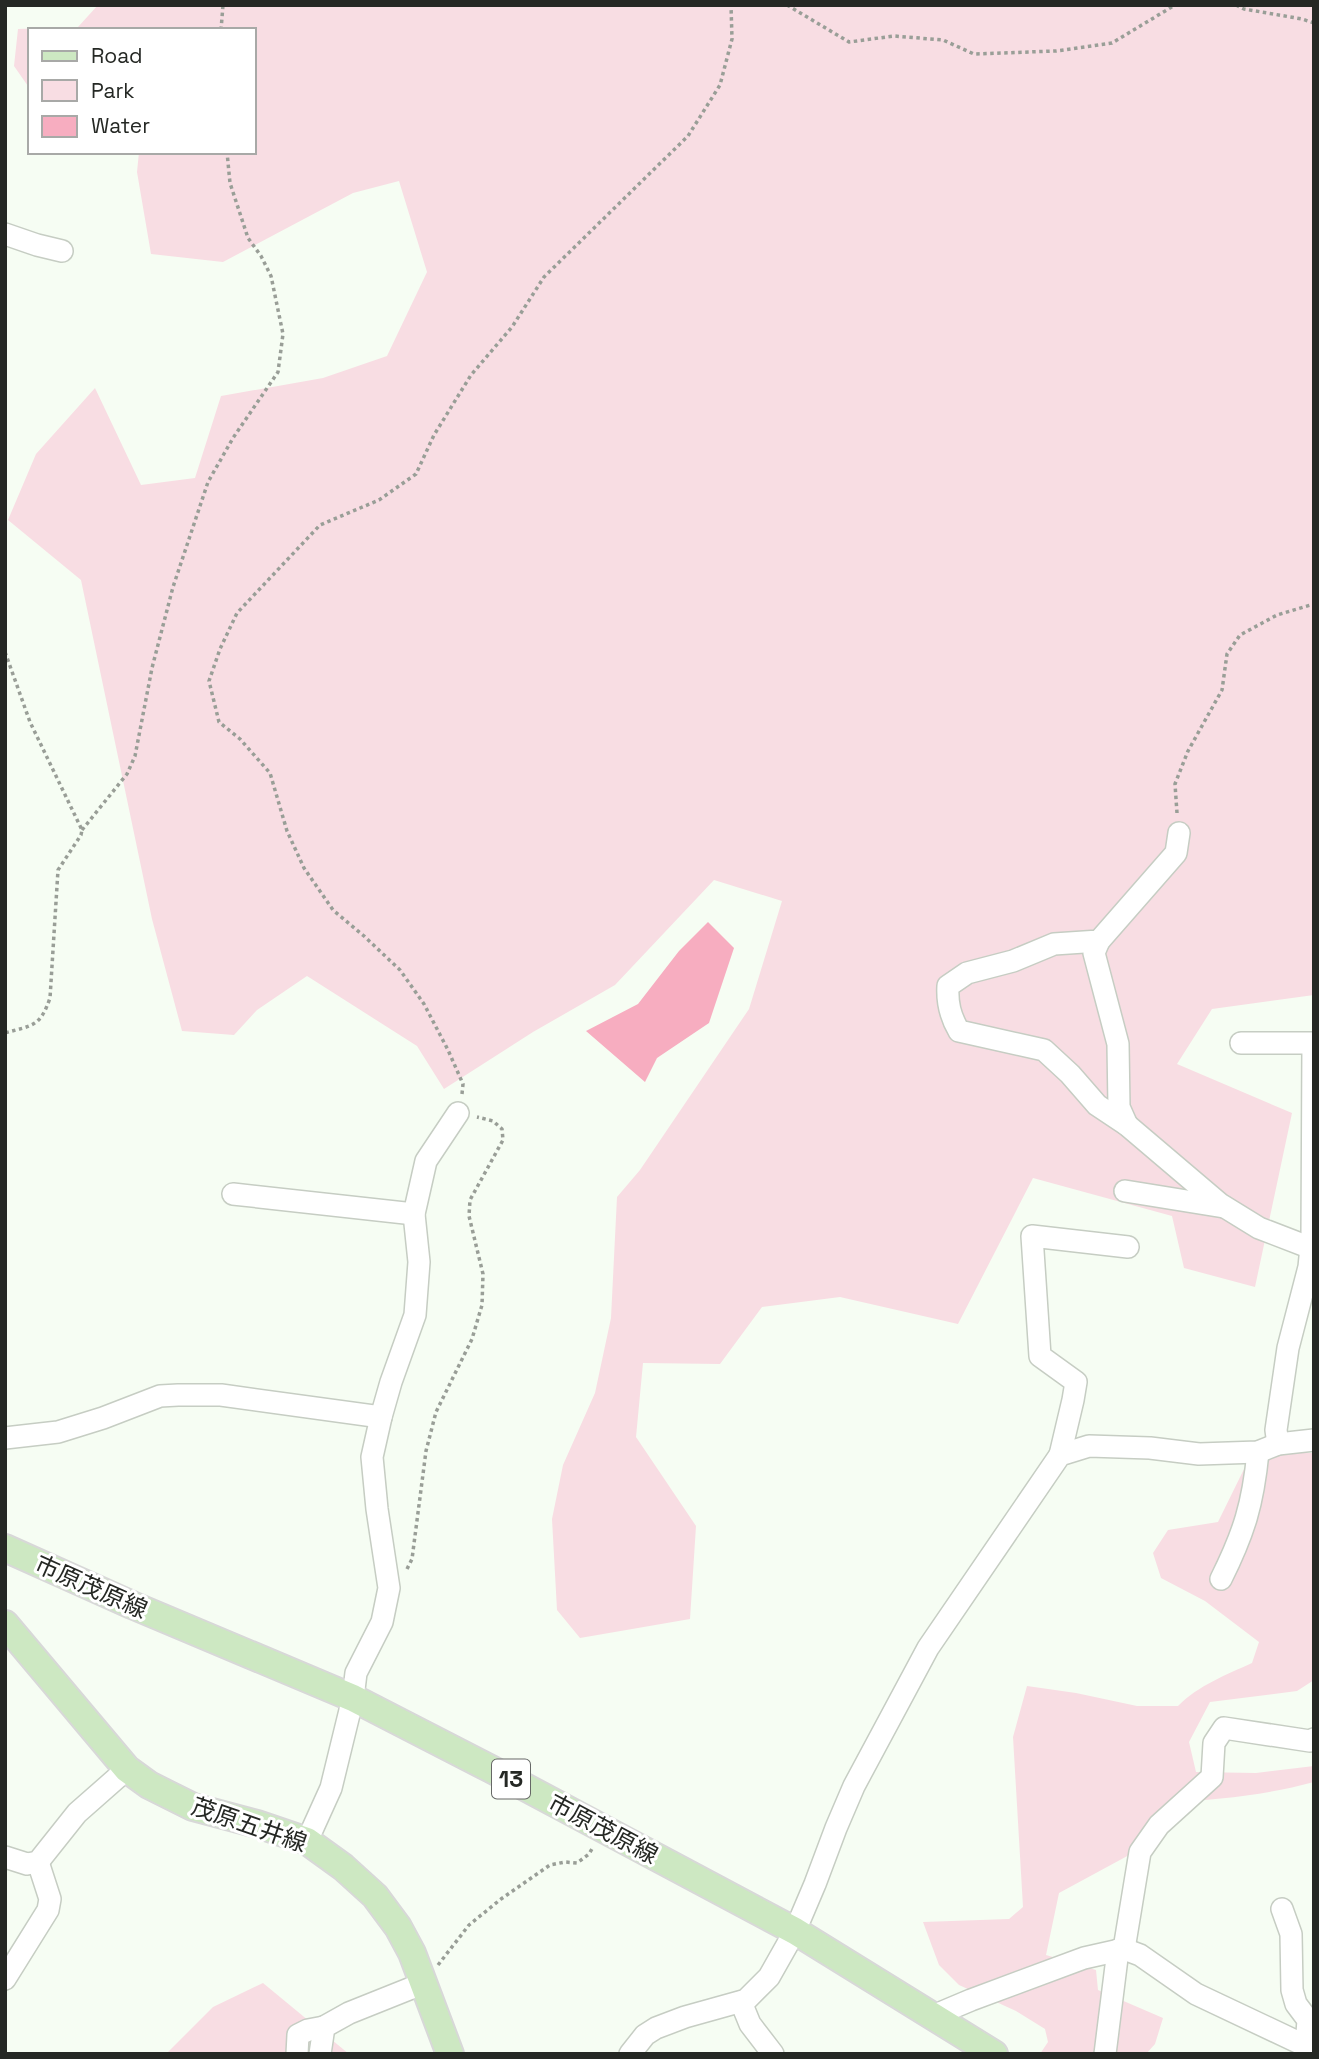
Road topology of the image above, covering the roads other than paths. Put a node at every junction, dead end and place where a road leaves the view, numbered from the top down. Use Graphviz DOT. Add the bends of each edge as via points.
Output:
graph roads {
  1 [pos="5,234"];
  2 [pos="62,251"];
  3 [pos="1179,833"];
  4 [pos="1099,941"];
  5 [pos="1241,1043"];
  6 [pos="458,1113"];
  7 [pos="1127,1125"];
  8 [pos="1125,1191"];
  9 [pos="233,1194"];
  10 [pos="1226,1207"];
  11 [pos="414,1214"];
  12 [pos="1128,1247"];
  13 [pos="1311,1248"];
  14 [pos="1309,1283"];
  15 [pos="381,1417"];
  16 [pos="5,1438"];
  17 [pos="1314,1440"];
  18 [pos="1268,1448"];
  19 [pos="1060,1455"];
  20 [pos="5,1548"];
  21 [pos="1221,1579"];
  22 [pos="5,1624"];
  23 [pos="353,1698"];
  24 [pos="1314,1739"];
  25 [pos="127,1769"];
  26 [pos="307,1841"];
  27 [pos="5,1857"];
  28 [pos="38,1862"];
  29 [pos="1282,1909"];
  30 [pos="795,1931"];
  31 [pos="1121,1950"];
  32 [pos="5,1979"];
  33 [pos="424,1983"];
  34 [pos="741,2002"];
  35 [pos="933,2016"];
  36 [pos="324,2027"];
  37 [pos="1310,2050"];
  38 [pos="297,2054"];
  39 [pos="320,2054"];
  40 [pos="450,2054"];
  41 [pos="629,2054"];
  42 [pos="773,2054"];
  43 [pos="994,2054"];
  44 [pos="1105,2054"];
  1 -- 2 [label="street"];
  3 -- 4 [label="street" via="1176,853"];
  4 -- 7 [label="street" via="1094,954 1118,1044 1119,1107"];
  4 -- 7 [label="street" via="1054,944 967,973 948,986 947,1000 959,1031 1044,1050 1097,1105"];
  5 -- 13 [label="street" via="1313,1043"];
  6 -- 11 [label="street" via="426,1161"];
  7 -- 10 [label="street"];
  8 -- 10 [label="street"];
  9 -- 11 [label="street"];
  10 -- 13 [label="street" via="1259,1228"];
  11 -- 15 [label="street" via="419,1262 415,1315"];
  12 -- 19 [label="street" via="1032,1237 1040,1356 1076,1382"];
  13 -- 14 [label="street"];
  14 -- 18 [label="street" via="1288,1348 1276,1430"];
  15 -- 16 [label="street" via="221,1395 160,1396 58,1432"];
  15 -- 23 [label="street" via="372,1457 389,1588 382,1622 356,1673"];
  17 -- 18 [label="street"];
  18 -- 19 [label="street" via="1199,1454 1089,1446"];
  18 -- 21 [label="street" via="1239,1543"];
  19 -- 30 [label="street" via="928,1648 854,1786"];
  20 -- 23 [label="main road, 市原茂原線 / 13"];
  22 -- 25 [label="main road, 茂原五井線"];
  23 -- 26 [label="street" via="331,1788"];
  23 -- 30 [label="main road, 市原茂原線 / 13"];
  24 -- 31 [label="street" via="1224,1728 1214,1743 1212,1777 1159,1825 1140,1852"];
  25 -- 26 [label="main road, 茂原五井線" via="193,1807"];
  25 -- 28 [label="street" via="77,1813"];
  26 -- 33 [label="main road, 茂原五井線" via="375,1896 398,1927"];
  27 -- 28 [label="street" via="27,1864"];
  28 -- 32 [label="street" via="50,1899 48,1910"];
  29 -- 37 [label="street" via="1291,1934 1292,1990 1308,2020"];
  30 -- 34 [label="street" via="769,1977"];
  30 -- 35 [label="main road, 市原茂原線 / 13"];
  31 -- 35 [label="street" via="1084,1958"];
  31 -- 37 [label="street" via="1140,1955 1196,1994"];
  31 -- 44 [label="street"];
  33 -- 36 [label="street"];
  33 -- 40 [label="main road, 茂原五井線"];
  34 -- 41 [label="street" via="668,2023 645,2035"];
  34 -- 42 [label="street" via="750,2025"];
  35 -- 43 [label="main road, 市原茂原線 / 13"];
  36 -- 38 [label="street" via="298,2035"];
  36 -- 39 [label="street"];
}
